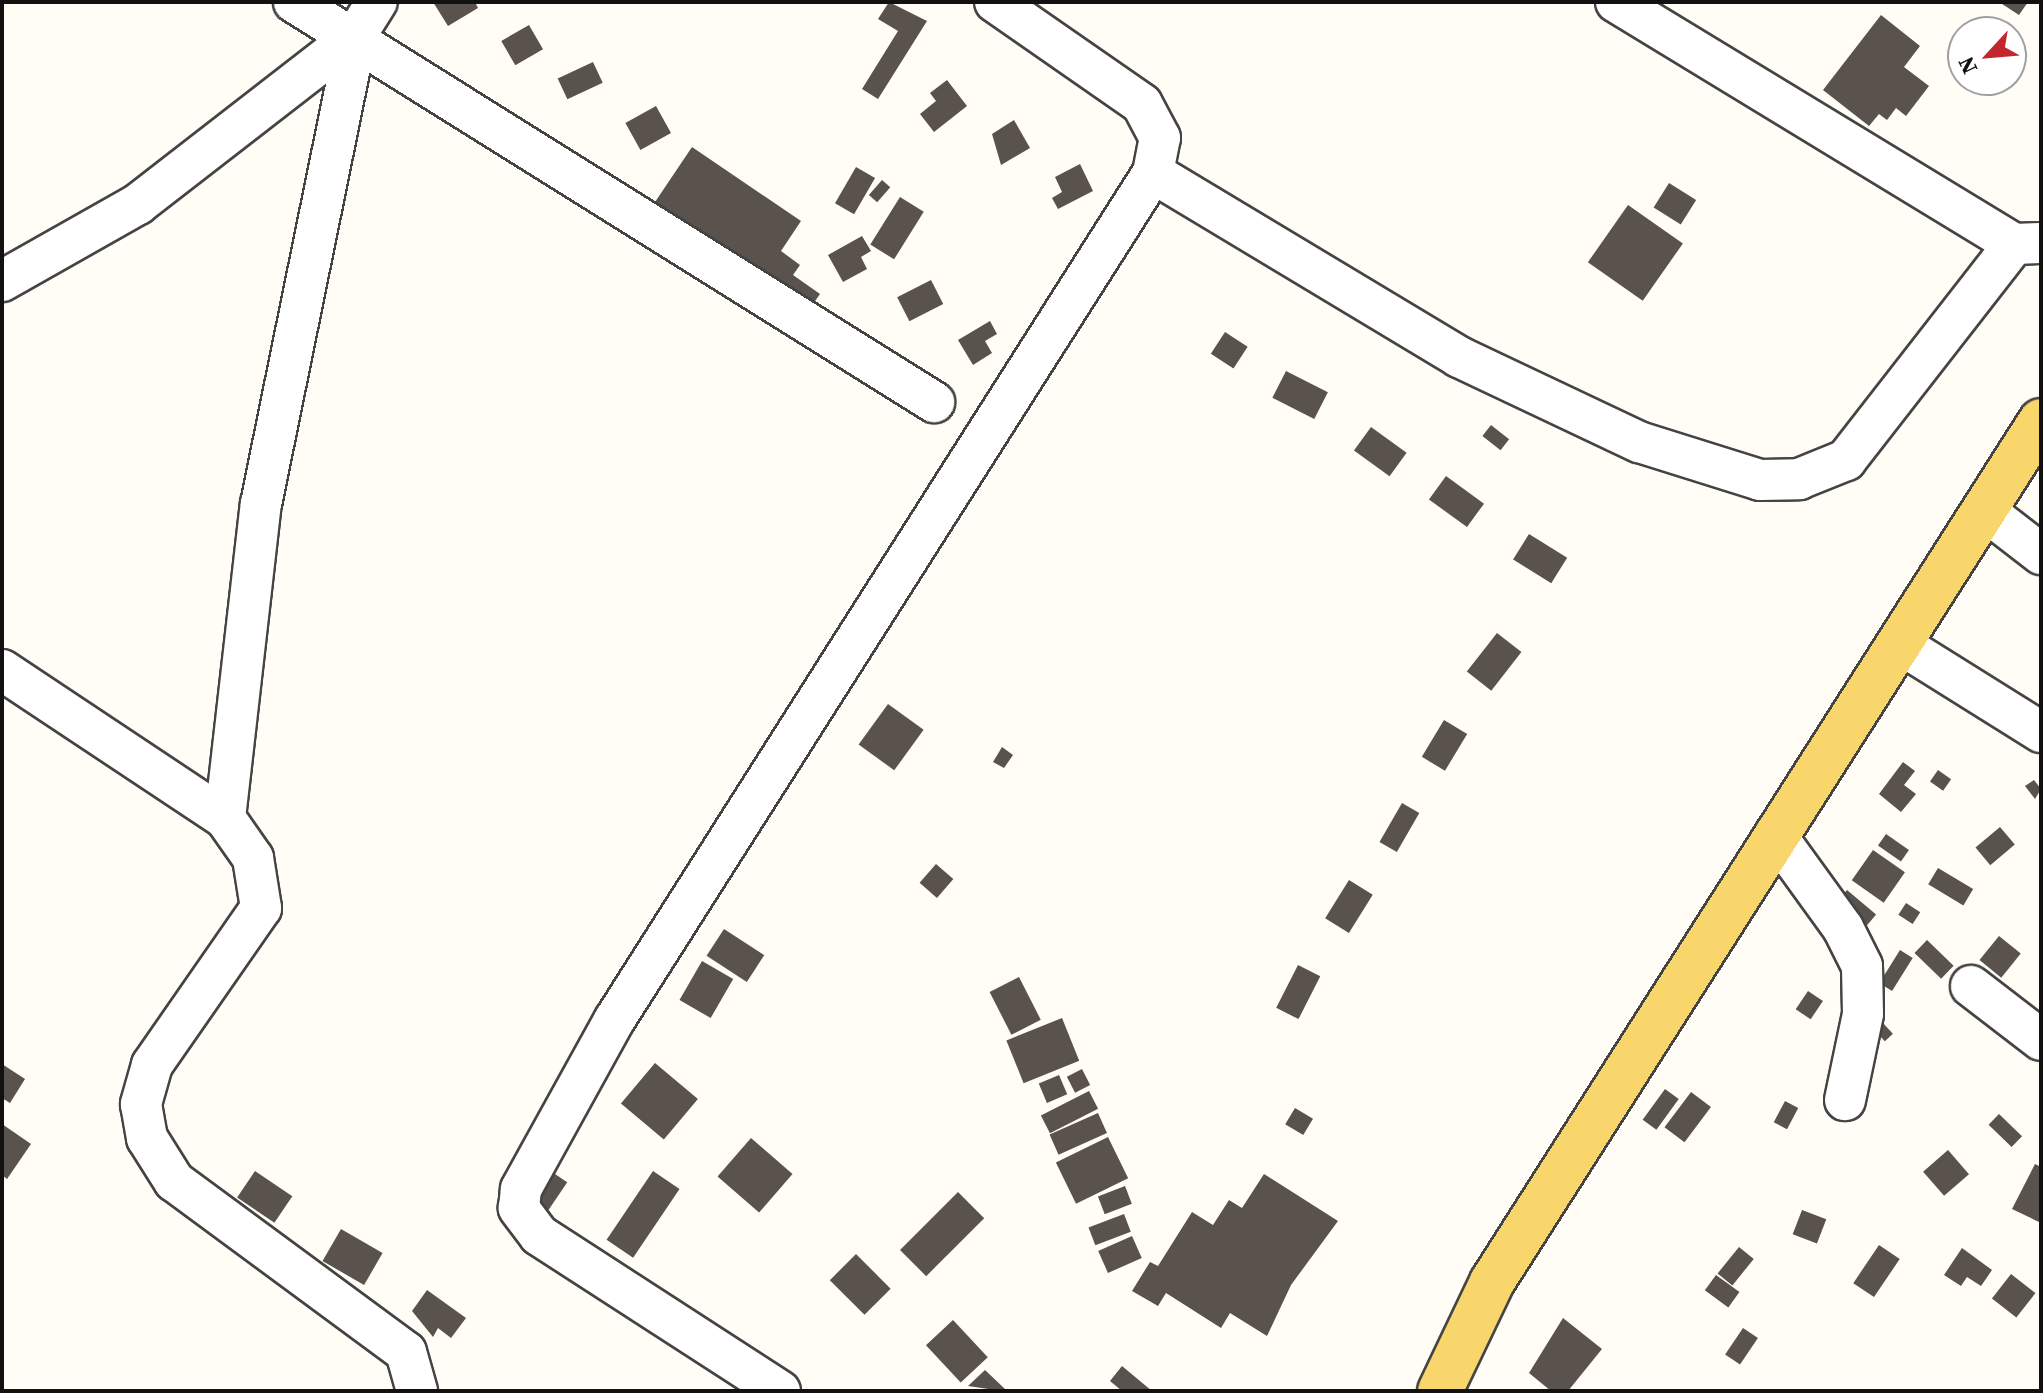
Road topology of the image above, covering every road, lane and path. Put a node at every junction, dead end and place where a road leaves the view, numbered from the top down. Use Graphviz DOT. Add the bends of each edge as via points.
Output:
graph roads {
  1 [pos="294,2"];
  2 [pos="377,2"];
  3 [pos="995,2"];
  4 [pos="1616,2"];
  5 [pos="356,35"];
  6 [pos="1153,173"];
  7 [pos="2028,243"];
  8 [pos="2,281"];
  9 [pos="934,402"];
  10 [pos="2041,421"];
  11 [pos="1984,510"];
  12 [pos="2041,554"];
  13 [pos="1900,644"];
  14 [pos="2,670"];
  15 [pos="2041,732"];
  16 [pos="225,818"];
  17 [pos="1775,834"];
  18 [pos="1971,986"];
  19 [pos="2041,1040"];
  20 [pos="1845,1100"];
  21 [pos="417,1391"];
  22 [pos="780,1391"];
  23 [pos="1440,1391"];
  1 -- 5 [label="street"];
  2 -- 5 [label="street"];
  3 -- 6 [label="street" via="1142,104 1160,138"];
  4 -- 7 [label="street"];
  5 -- 8 [label="street" via="138,204"];
  5 -- 9 [label="street"];
  5 -- 16 [label="street" via="261,504"];
  6 -- 7 [label="street" via="1459,357 1639,442 1760,480 1799,479 1846,460"];
  6 -- 22 [label="street" via="615,1019 521,1189 519,1208 539,1235"];
  10 -- 11 [label="main road"];
  11 -- 12 [label="street"];
  11 -- 13 [label="main road"];
  13 -- 15 [label="street"];
  13 -- 17 [label="main road"];
  14 -- 16 [label="street"];
  16 -- 21 [label="street" via="253,858 261,908 152,1065 141,1104 147,1138 174,1181 406,1352"];
  17 -- 20 [label="street" via="1843,928 1862,966 1863,1014"];
  17 -- 23 [label="main road" via="1492,1282"];
  18 -- 19 [label="street"];
}
